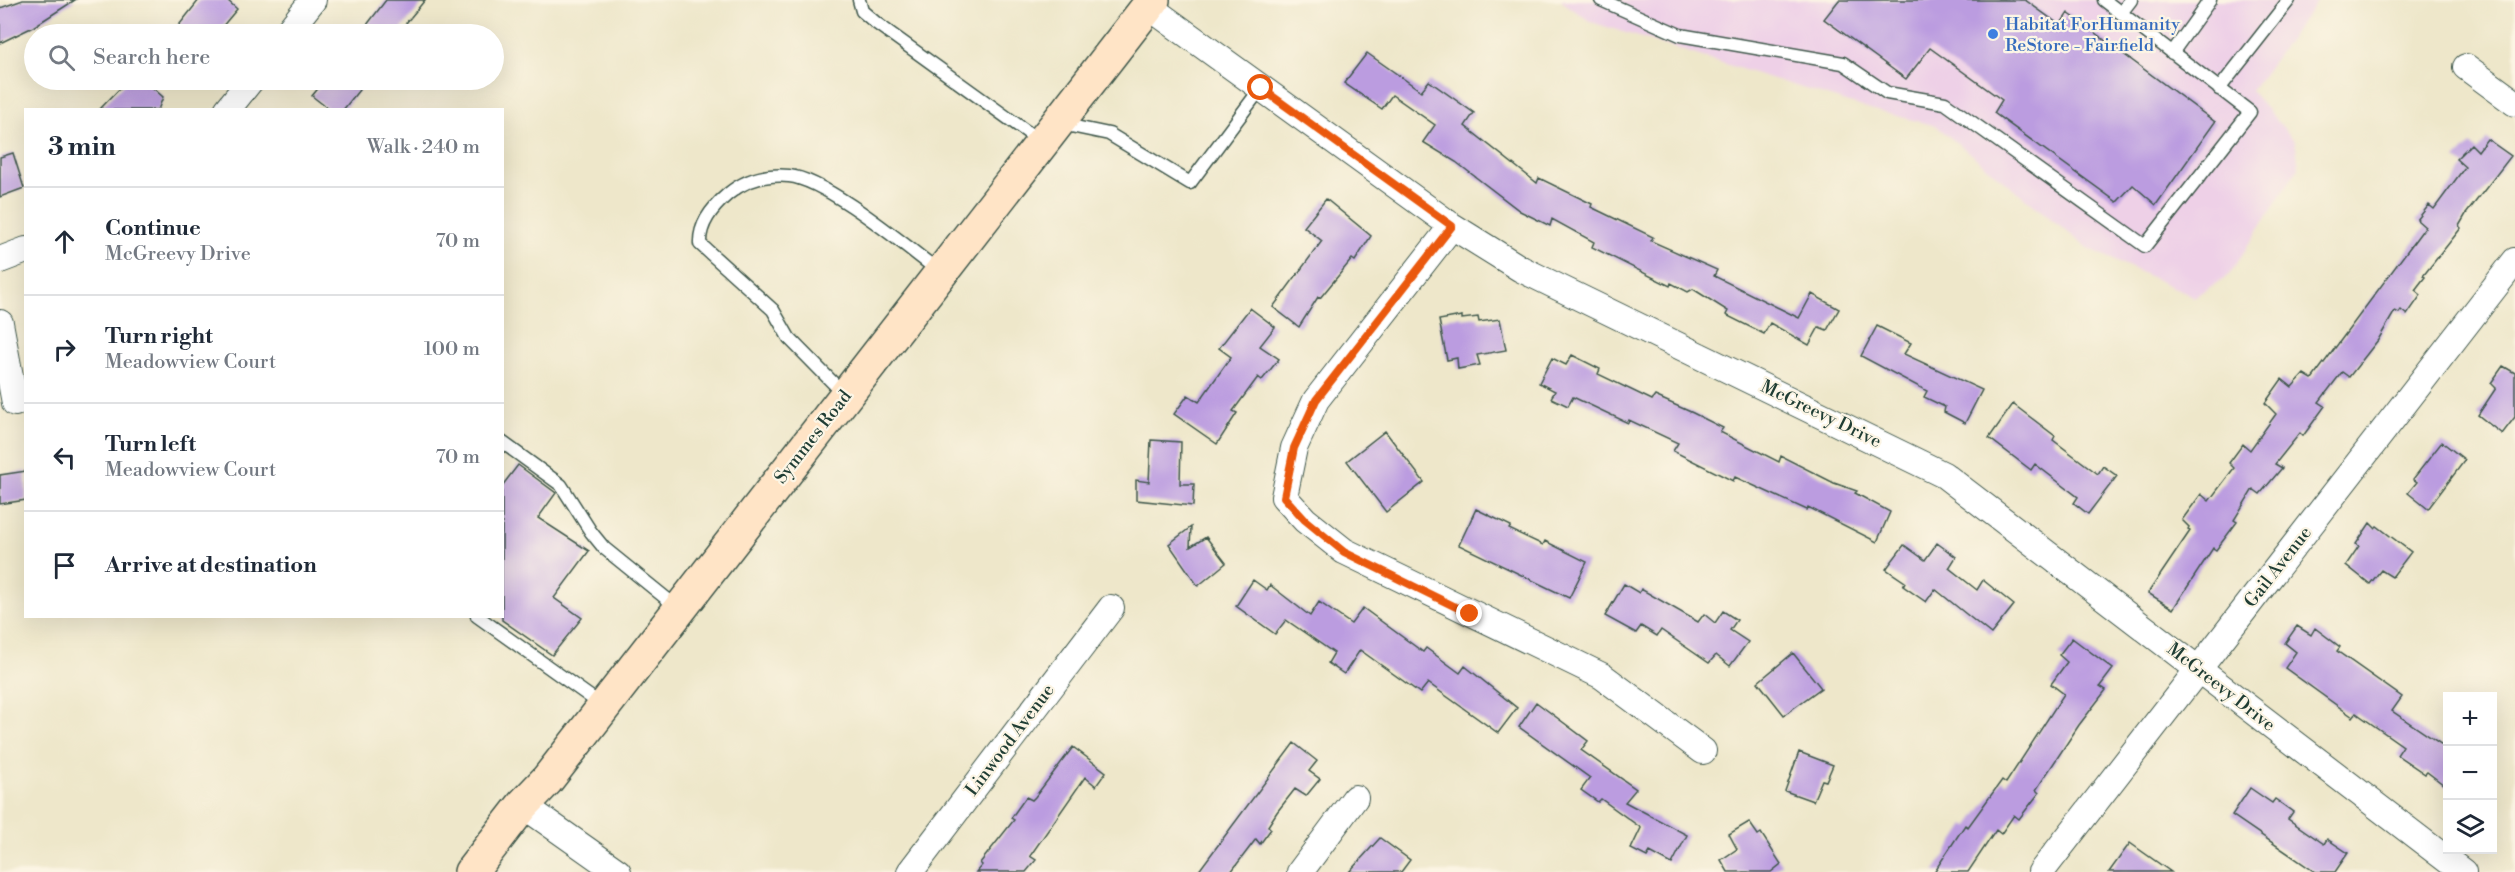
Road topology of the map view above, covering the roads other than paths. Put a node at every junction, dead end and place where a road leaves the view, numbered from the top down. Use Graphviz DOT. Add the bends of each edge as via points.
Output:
graph roads {
  1 [pos="313,0"];
  2 [pos="859,0"];
  3 [pos="1601,0"];
  4 [pos="2104,0"];
  5 [pos="2131,0"];
  6 [pos="2210,0"];
  7 [pos="2289,0"];
  8 [pos="1150,3"];
  9 [pos="2121,13"];
  10 [pos="294,24"];
  11 [pos="2172,53"];
  12 [pos="2466,67"];
  13 [pos="1261,88"];
  14 [pos="2219,89"];
  15 [pos="243,90"];
  16 [pos="2515,103"];
  17 [pos="229,108"];
  18 [pos="1050,133"];
  19 [pos="1452,226"];
  20 [pos="24,251"];
  21 [pos="0,260"];
  22 [pos="2515,261"];
  23 [pos="941,272"];
  24 [pos="0,323"];
  25 [pos="845,396"];
  26 [pos="15,404"];
  27 [pos="504,443"];
  28 [pos="1111,608"];
  29 [pos="679,609"];
  30 [pos="480,618"];
  31 [pos="2197,670"];
  32 [pos="604,707"];
  33 [pos="1704,751"];
  34 [pos="1355,798"];
  35 [pos="523,805"];
  36 [pos="471,872"];
  37 [pos="618,872"];
  38 [pos="910,872"];
  39 [pos="1300,872"];
  40 [pos="2041,872"];
  41 [pos="2463,872"];
  1 -- 10 [label="street"];
  2 -- 18 [label="lane" via="862,11 876,23"];
  3 -- 14 [label="lane" via="1680,35 1843,63 1887,93 1945,103 2145,246 2250,112"];
  4 -- 9 [label="lane"];
  5 -- 9 [label="lane"];
  6 -- 11 [label="lane"];
  7 -- 14 [label="lane"];
  8 -- 13 [label="street, McGreevy Drive"];
  8 -- 18 [label="main road, Symmes Road"];
  9 -- 11 [label="lane"];
  11 -- 14 [label="lane"];
  12 -- 16 [label="street"];
  13 -- 18 [label="lane" via="1190,183 1109,134"];
  13 -- 19 [label="street, McGreevy Drive"];
  15 -- 17 [label="street"];
  18 -- 23 [label="main road, Symmes Road"];
  19 -- 31 [label="street, McGreevy Drive" via="1521,269 1944,475"];
  19 -- 33 [label="street" via="1316,400 1294,448 1284,497 1344,552 1602,676"];
  20 -- 21 [label="street"];
  22 -- 31 [label="street, Gail Avenue"];
  23 -- 25 [label="main road, Symmes Road"];
  23 -- 25 [label="lane" via="870,219 820,187 791,176 761,176 722,198 699,232 700,244 773,310 789,338"];
  24 -- 26 [label="street"];
  25 -- 29 [label="main road, Symmes Road"];
  27 -- 29 [label="lane" via="561,485 604,548"];
  28 -- 38 [label="street, Linwood Avenue"];
  29 -- 32 [label="main road, Symmes Road"];
  30 -- 32 [label="lane"];
  31 -- 40 [label="street, Gail Avenue"];
  31 -- 41 [label="street, McGreevy Drive"];
  32 -- 35 [label="main road, Symmes Road"];
  34 -- 39 [label="street"];
  35 -- 36 [label="main road, Symmes Road"];
  35 -- 37 [label="street"];
}
